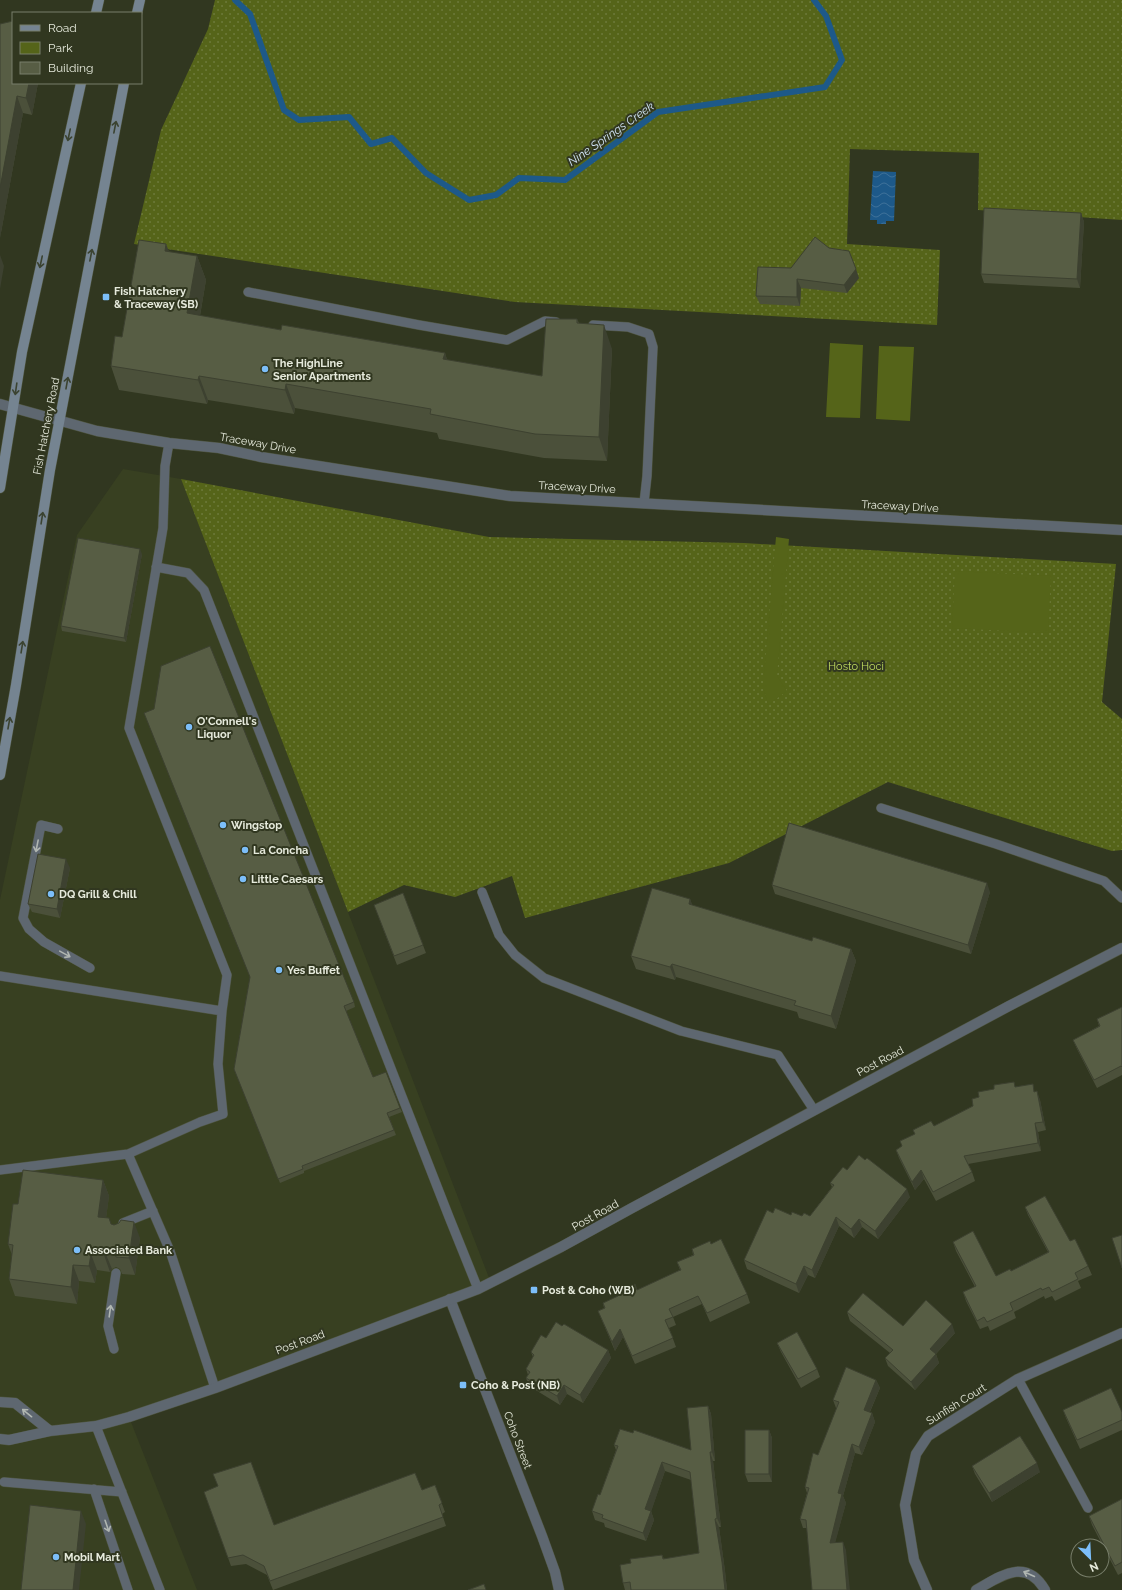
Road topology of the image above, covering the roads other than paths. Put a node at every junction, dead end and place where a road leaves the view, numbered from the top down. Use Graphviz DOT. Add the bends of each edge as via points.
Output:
graph roads {
  1 [pos="99,0"];
  2 [pos="140,0"];
  3 [pos="96,12"];
  4 [pos="137,12"];
  5 [pos="81,84"];
  6 [pos="124,84"];
  7 [pos="248,292"];
  8 [pos="568,323"];
  9 [pos="583,324"];
  10 [pos="0,404"];
  11 [pos="14,408"];
  12 [pos="60,421"];
  13 [pos="169,443"];
  14 [pos="0,488"];
  15 [pos="644,503"];
  16 [pos="1122,530"];
  17 [pos="156,567"];
  18 [pos="0,775"];
  19 [pos="881,808"];
  20 [pos="58,829"];
  21 [pos="482,892"];
  22 [pos="1122,898"];
  23 [pos="1122,948"];
  24 [pos="90,968"];
  25 [pos="0,976"];
  26 [pos="222,1011"];
  27 [pos="814,1110"];
  28 [pos="128,1154"];
  29 [pos="0,1170"];
  30 [pos="153,1211"];
  31 [pos="121,1236"];
  32 [pos="116,1273"];
  33 [pos="478,1289"];
  34 [pos="450,1299"];
  35 [pos="1122,1333"];
  36 [pos="114,1349"];
  37 [pos="1018,1379"];
  38 [pos="215,1388"];
  39 [pos="0,1402"];
  40 [pos="96,1426"];
  41 [pos="50,1431"];
  42 [pos="0,1439"];
  43 [pos="4,1482"];
  44 [pos="94,1489"];
  45 [pos="122,1492"];
  46 [pos="1088,1508"];
  47 [pos="128,1590"];
  48 [pos="160,1590"];
  49 [pos="559,1590"];
  50 [pos="927,1590"];
  51 [pos="976,1590"];
  52 [pos="1046,1590"];
  1 -- 3 [label="main road"];
  2 -- 4 [label="main road"];
  5 -- 11 [label="main road, one-way" via="22,352"];
  12 -- 6 [label="main road, Fish Hatchery Road, one-way"];
  7 -- 8 [label="lane" via="508,340 545,322"];
  9 -- 15 [label="lane" via="628,327 648,334 653,346"];
  10 -- 11 [label="street, Traceway Drive"];
  11 -- 12 [label="street, Traceway Drive"];
  11 -- 14 [label="main road"];
  12 -- 13 [label="street, Traceway Drive" via="97,431"];
  18 -- 12 [label="main road, Fish Hatchery Road, one-way"];
  13 -- 15 [label="street, Traceway Drive" via="219,448 510,496"];
  13 -- 17 [label="lane"];
  15 -- 16 [label="street, Traceway Drive"];
  17 -- 26 [label="lane" via="129,728 227,975"];
  17 -- 33 [label="lane" via="188,573 204,590"];
  19 -- 22 [label="lane" via="1102,880"];
  20 -- 24 [label="lane, one-way" via="41,825 23,918 29,929 44,942"];
  21 -- 27 [label="lane" via="499,935 515,955 544,978 681,1031 778,1055"];
  23 -- 27 [label="street, Post Road"];
  25 -- 26 [label="lane"];
  26 -- 28 [label="lane" via="218,1064 223,1114"];
  27 -- 33 [label="street, Post Road"];
  28 -- 29 [label="lane"];
  28 -- 30 [label="lane"];
  30 -- 31 [label="lane" via="123,1223"];
  30 -- 38 [label="lane" via="170,1251"];
  36 -- 32 [label="lane, one-way" via="108,1326"];
  33 -- 34 [label="street, Post Road"];
  34 -- 38 [label="street, Post Road"];
  34 -- 49 [label="street, Coho Street" via="547,1550"];
  35 -- 37 [label="street, Sunfish Court"];
  37 -- 46 [label="lane"];
  37 -- 50 [label="street, Sunfish Court" via="928,1436 916,1454 905,1506 914,1560"];
  38 -- 40 [label="street, Post Road" via="129,1418"];
  41 -- 39 [label="street, one-way" via="15,1404"];
  40 -- 41 [label="street, Post Road"];
  40 -- 45 [label="lane"];
  41 -- 42 [label="street, Post Road" via="9,1440"];
  43 -- 44 [label="lane"];
  44 -- 45 [label="lane"];
  44 -- 47 [label="lane, one-way"];
  45 -- 48 [label="lane"];
  52 -- 51 [label="street, one-way" via="1038,1578 1022,1570 1006,1573"];
}
